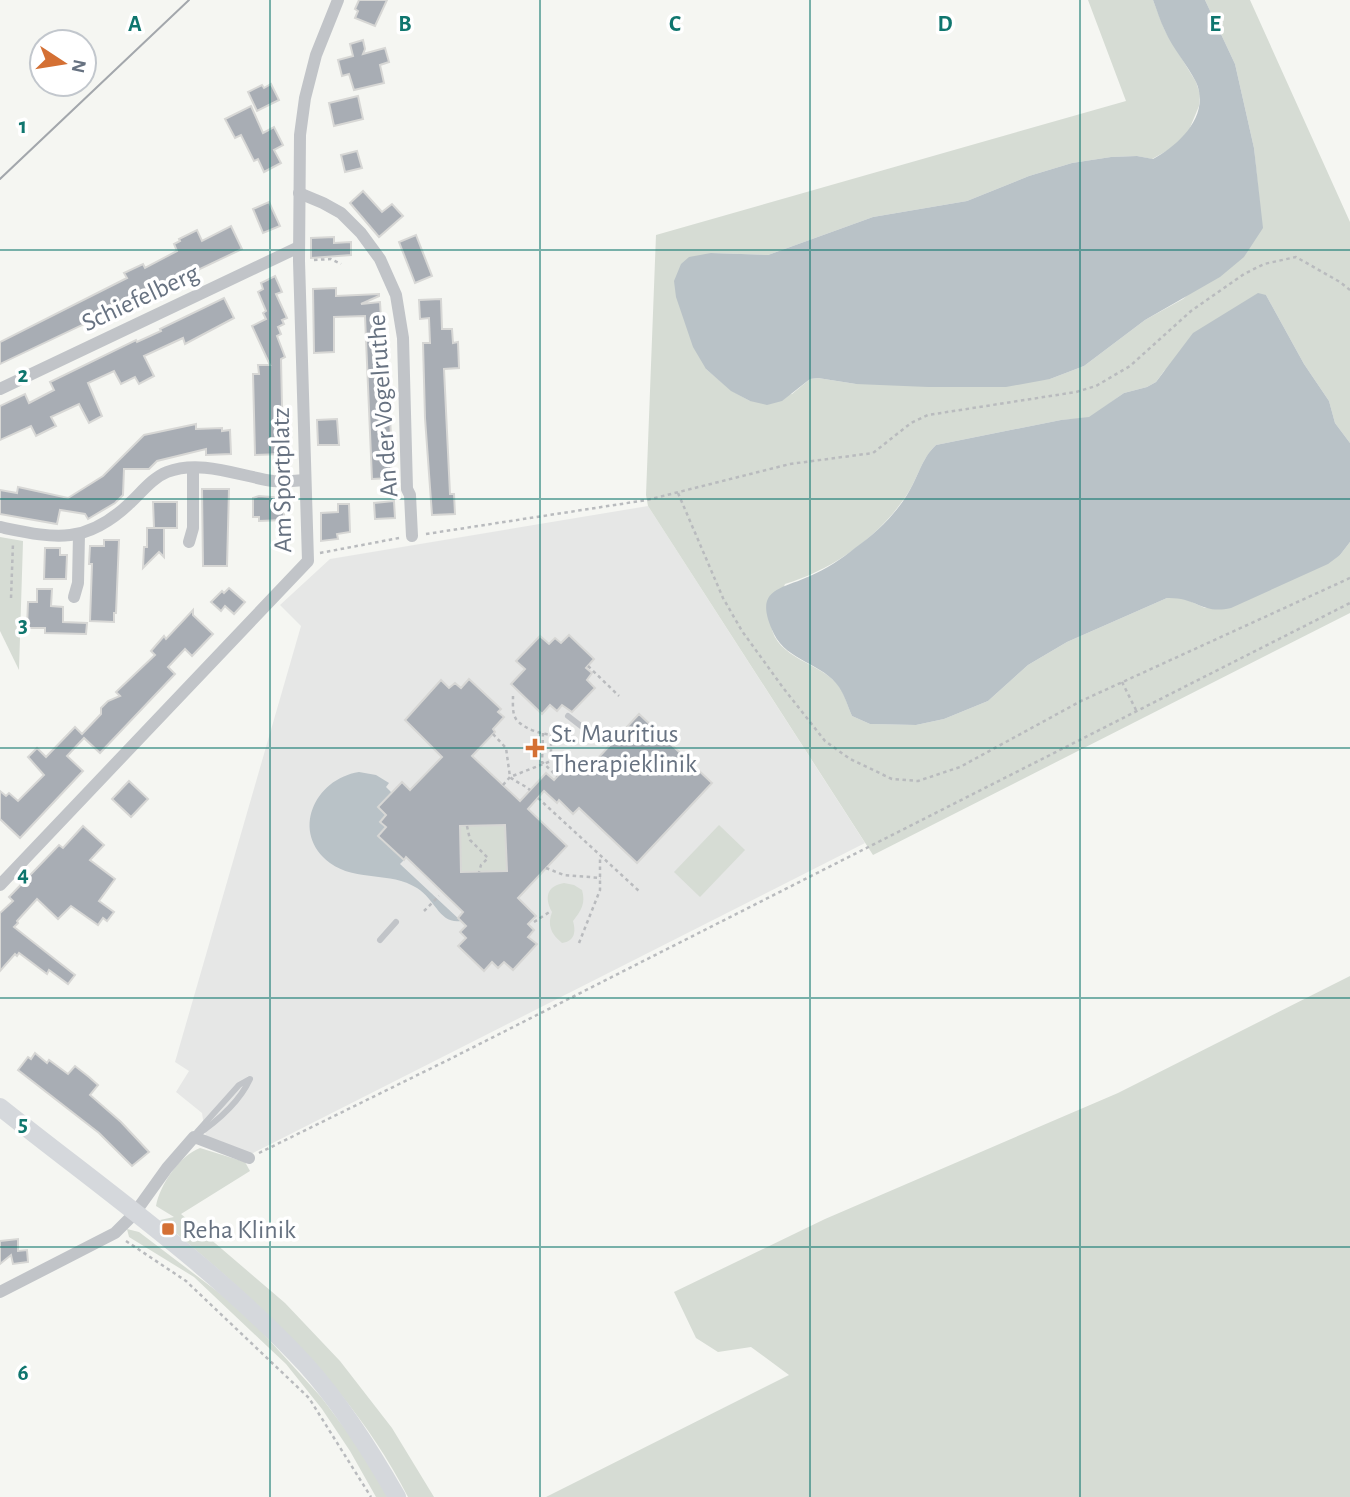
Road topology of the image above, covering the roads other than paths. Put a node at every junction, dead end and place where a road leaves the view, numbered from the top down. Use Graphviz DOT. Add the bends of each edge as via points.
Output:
graph roads {
  1 [pos="338,0"];
  2 [pos="299,193"];
  3 [pos="299,247"];
  4 [pos="0,389"];
  5 [pos="193,469"];
  6 [pos="305,480"];
  7 [pos="0,527"];
  8 [pos="79,534"];
  9 [pos="412,536"];
  10 [pos="189,542"];
  11 [pos="74,597"];
  12 [pos="568,716"];
  13 [pos="590,733"];
  14 [pos="0,885"];
  15 [pos="396,922"];
  16 [pos="380,940"];
  17 [pos="0,1107"];
  18 [pos="194,1137"];
  19 [pos="249,1158"];
  20 [pos="134,1214"];
  21 [pos="0,1292"];
  22 [pos="397,1497"];
  1 -- 2 [label="street, Am Sportplatz" via="305,98"];
  2 -- 3 [label="street, Am Sportplatz"];
  2 -- 9 [label="street, An der Vogelruthe" via="341,214 361,233 380,258 396,295 403,338"];
  3 -- 4 [label="street, Schiefelberg"];
  3 -- 6 [label="street, Am Sportplatz"];
  5 -- 6 [label="street" via="275,481"];
  5 -- 8 [label="street" via="165,473 114,517"];
  5 -- 10 [label="street"];
  6 -- 14 [label="street, Am Sportplatz" via="308,561"];
  7 -- 8 [label="street" via="50,537"];
  8 -- 11 [label="street"];
  12 -- 13 [label="lane"];
  15 -- 16 [label="lane"];
  17 -- 20 [label="main road"];
  18 -- 18 [label="lane" via="212,1125 250,1079 239,1085"];
  18 -- 19 [label="street"];
  18 -- 20 [label="street"];
  20 -- 21 [label="street" via="115,1233"];
  20 -- 22 [label="main road" via="252,1310 308,1367 342,1410"];
}
